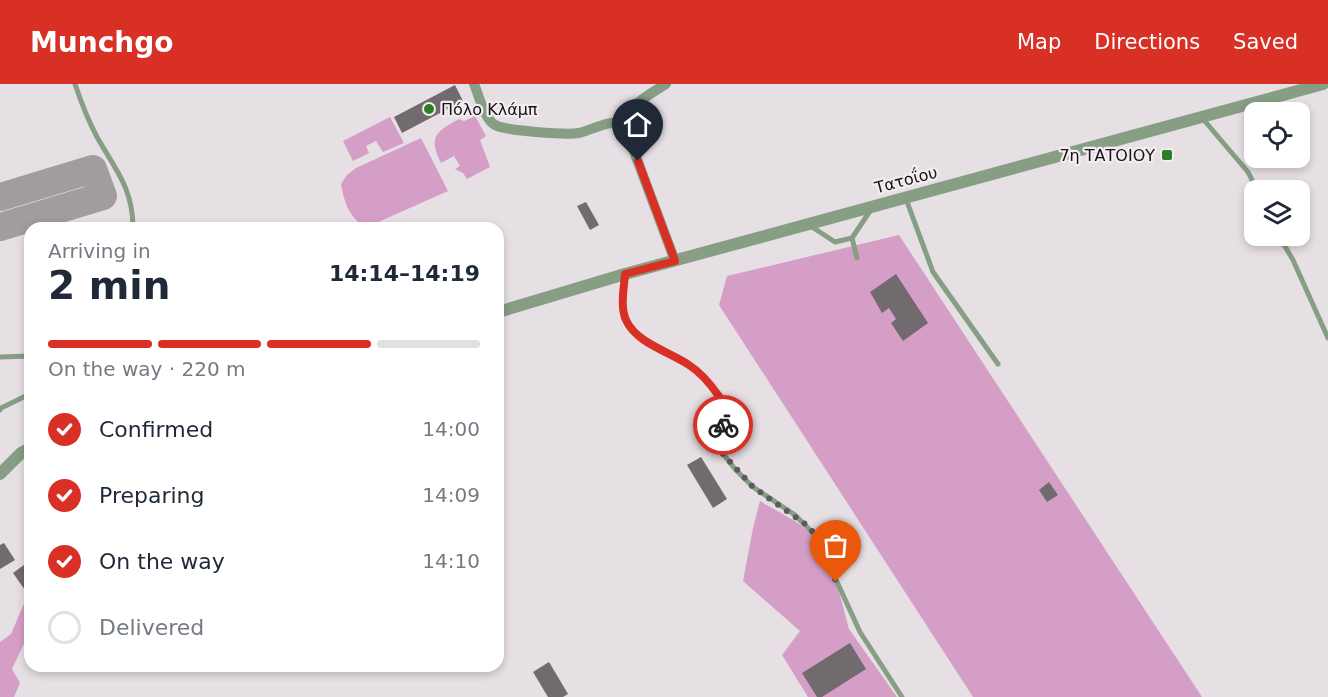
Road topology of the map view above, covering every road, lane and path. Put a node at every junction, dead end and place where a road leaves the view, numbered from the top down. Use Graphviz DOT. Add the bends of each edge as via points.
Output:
graph roads {
  1 [pos="75,84"];
  2 [pos="474,84"];
  3 [pos="666,84"];
  4 [pos="1323,84"];
  5 [pos="1202,117"];
  6 [pos="623,122"];
  7 [pos="1252,180"];
  8 [pos="906,197"];
  9 [pos="873,206"];
  10 [pos="132,222"];
  11 [pos="808,225"];
  12 [pos="852,238"];
  13 [pos="1285,246"];
  14 [pos="857,258"];
  15 [pos="675,261"];
  16 [pos="625,274"];
  17 [pos="504,310"];
  18 [pos="1328,338"];
  19 [pos="24,356"];
  20 [pos="0,357"];
  21 [pos="998,363"];
  22 [pos="24,397"];
  23 [pos="0,408"];
  24 [pos="24,451"];
  25 [pos="0,474"];
  26 [pos="902,697"];
  1 -- 10 [label="lane" via="96,136 127,187"];
  2 -- 6 [label="street" via="495,124 565,134 612,121"];
  3 -- 6 [label="street" via="631,108"];
  4 -- 5 [label="street, Τατοΐου"];
  5 -- 7 [label="lane"];
  5 -- 8 [label="street, Τατοΐου"];
  6 -- 15 [label="street"];
  8 -- 9 [label="street, Τατοΐου"];
  8 -- 21 [label="lane" via="933,272"];
  9 -- 11 [label="street, Τατοΐου"];
  9 -- 12 [label="lane"];
  11 -- 12 [label="lane" via="835,242"];
  11 -- 15 [label="street, Τατοΐου"];
  12 -- 14 [label="lane"];
  13 -- 18 [label="lane"];
  15 -- 16 [label="street, Τατοΐου"];
  16 -- 17 [label="street, Τατοΐου"];
  16 -- 26 [label="lane" via="625,319 639,336 692,366 714,389 727,412 717,446 753,487 795,515 816,536 860,632"];
  19 -- 20 [label="lane"];
  22 -- 23 [label="lane"];
  24 -- 25 [label="street"];
}
